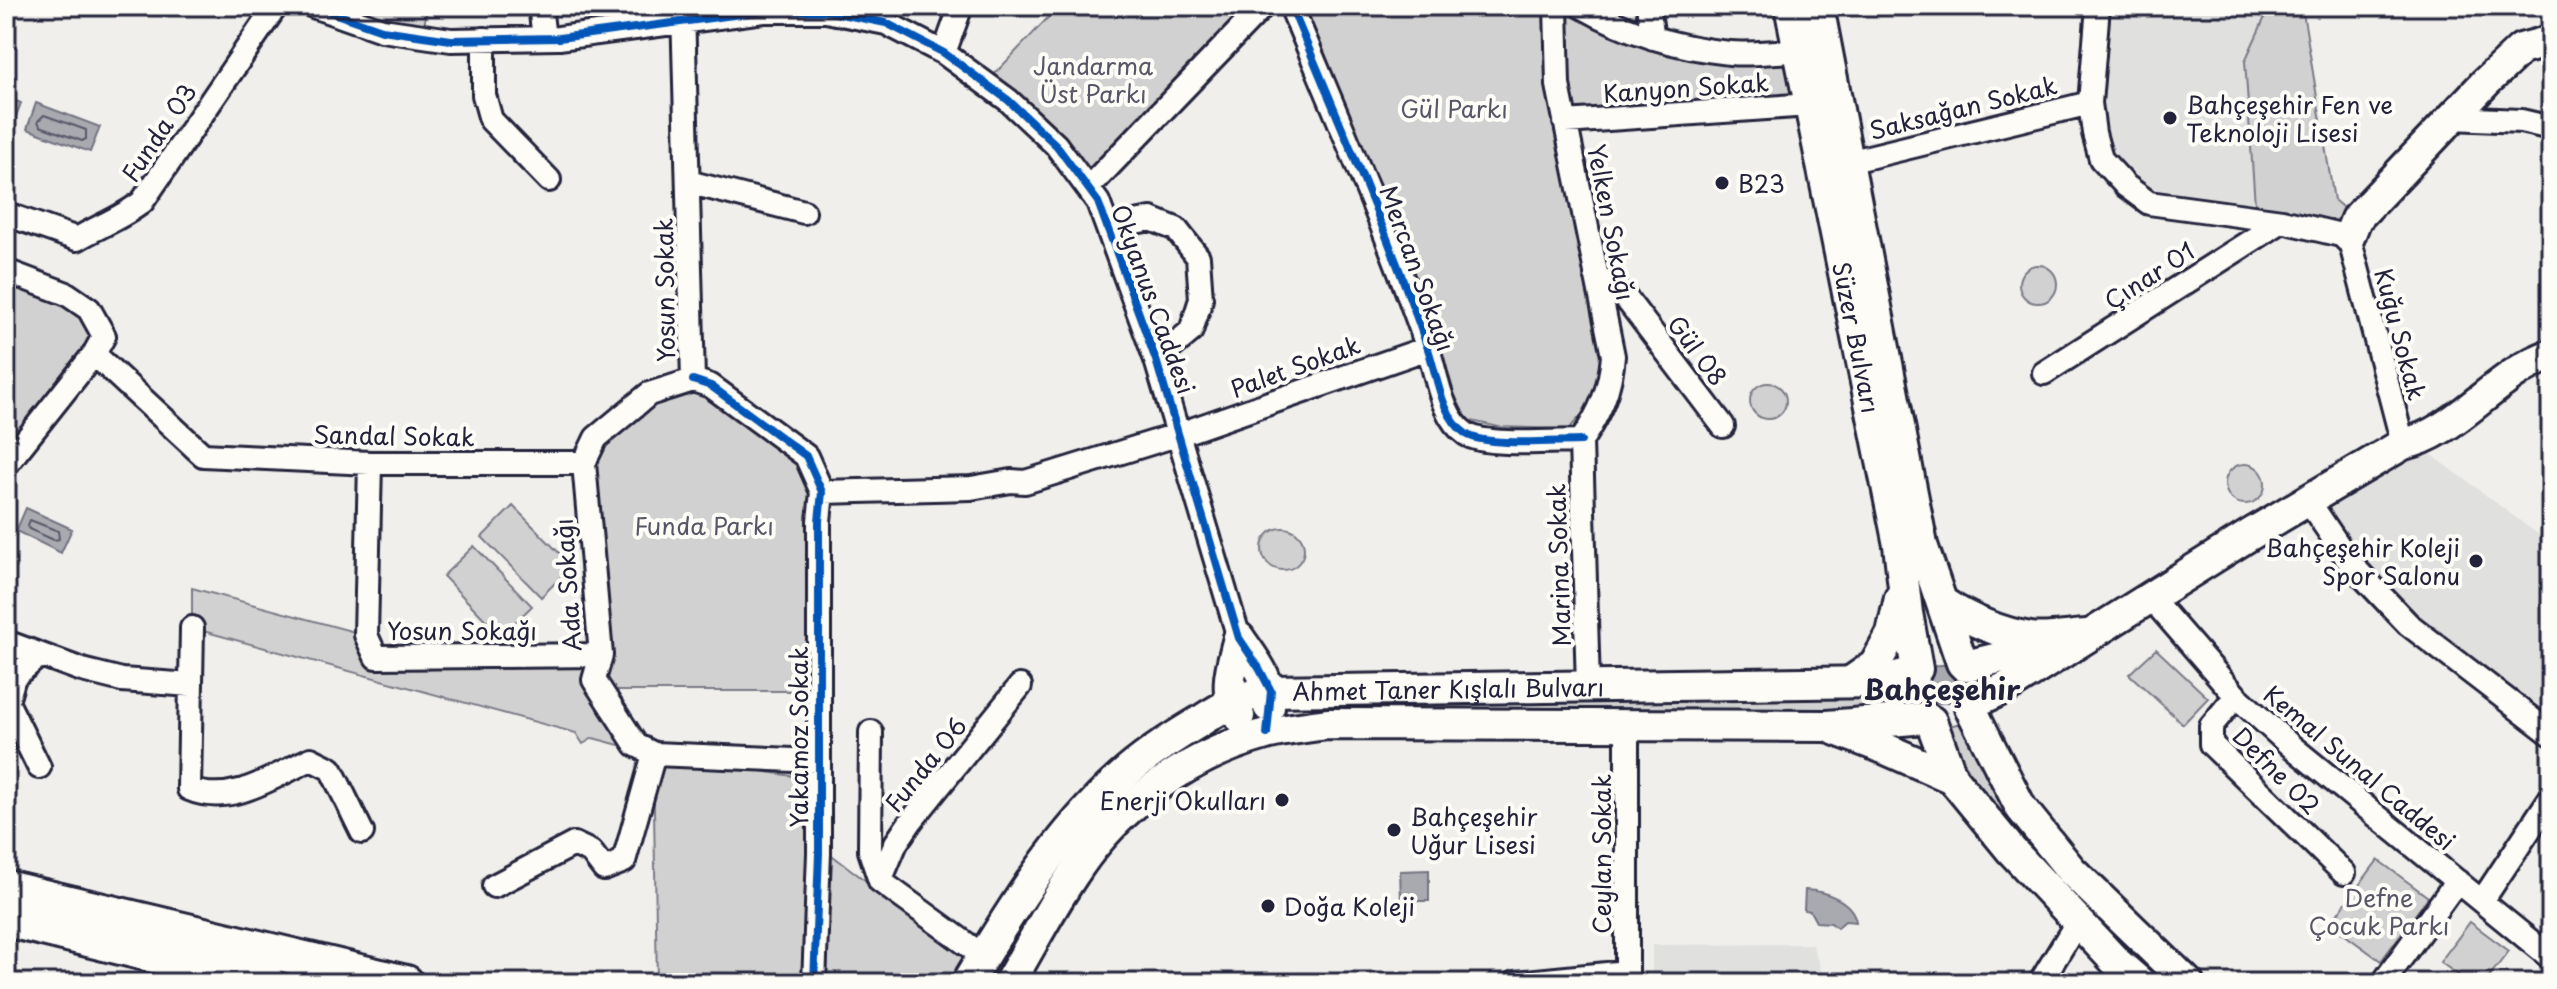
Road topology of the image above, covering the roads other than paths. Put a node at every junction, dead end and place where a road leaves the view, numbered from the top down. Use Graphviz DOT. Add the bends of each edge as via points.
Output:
graph roads {
  1 [pos="276,6"];
  2 [pos="313,6"];
  3 [pos="540,6"];
  4 [pos="961,6"];
  5 [pos="1263,6"];
  6 [pos="1291,6"];
  7 [pos="1556,6"];
  8 [pos="1581,6"];
  9 [pos="1648,6"];
  10 [pos="1790,6"];
  11 [pos="1818,6"];
  12 [pos="2098,6"];
  13 [pos="684,14"];
  14 [pos="544,38"];
  15 [pos="1653,38"];
  16 [pos="484,39"];
  17 [pos="2551,41"];
  18 [pos="1799,51"];
  19 [pos="944,53"];
  20 [pos="2090,103"];
  21 [pos="1810,105"];
  22 [pos="2452,118"];
  23 [pos="1565,122"];
  24 [pos="2551,128"];
  25 [pos="1848,162"];
  26 [pos="549,180"];
  27 [pos="688,182"];
  28 [pos="1088,188"];
  29 [pos="804,212"];
  30 [pos="6,214"];
  31 [pos="2282,221"];
  32 [pos="1108,227"];
  33 [pos="2349,237"];
  34 [pos="6,271"];
  35 [pos="1596,275"];
  36 [pos="1428,348"];
  37 [pos="94,354"];
  38 [pos="2551,355"];
  39 [pos="1156,360"];
  40 [pos="2044,373"];
  41 [pos="693,380"];
  42 [pos="1723,426"];
  43 [pos="1180,434"];
  44 [pos="1581,441"];
  45 [pos="2403,444"];
  46 [pos="370,463"];
  47 [pos="584,463"];
  48 [pos="6,465"];
  49 [pos="822,492"];
  50 [pos="2309,502"];
  51 [pos="1903,584"];
  52 [pos="2152,599"];
  53 [pos="1943,603"];
  54 [pos="192,628"];
  55 [pos="2089,635"];
  56 [pos="1239,638"];
  57 [pos="6,642"];
  58 [pos="40,655"];
  59 [pos="601,655"];
  60 [pos="1963,665"];
  61 [pos="1916,670"];
  62 [pos="1852,681"];
  63 [pos="191,685"];
  64 [pos="1020,686"];
  65 [pos="1588,688"];
  66 [pos="1271,691"];
  67 [pos="2236,696"];
  68 [pos="1230,703"];
  69 [pos="1972,705"];
  70 [pos="1929,720"];
  71 [pos="1627,725"];
  72 [pos="1827,726"];
  73 [pos="871,732"];
  74 [pos="2551,734"];
  75 [pos="1260,736"];
  76 [pos="654,754"];
  77 [pos="817,761"];
  78 [pos="39,767"];
  79 [pos="1952,778"];
  80 [pos="2551,797"];
  81 [pos="362,832"];
  82 [pos="2344,873"];
  83 [pos="880,881"];
  84 [pos="2457,881"];
  85 [pos="494,886"];
  86 [pos="6,888"];
  87 [pos="2482,901"];
  88 [pos="6,919"];
  89 [pos="2078,921"];
  90 [pos="983,956"];
  91 [pos="2551,958"];
  92 [pos="1627,978"];
  93 [pos="268,983"];
  94 [pos="406,983"];
  95 [pos="814,983"];
  96 [pos="967,983"];
  97 [pos="1009,983"];
  98 [pos="1515,983"];
  99 [pos="2040,983"];
  100 [pos="2140,983"];
  101 [pos="2188,983"];
  102 [pos="2383,983"];
  1 -- 30 [label="street, Funda 03" via="142,202 127,215 77,239"];
  2 -- 16 [label="street, Okyanus Caddesi" via="382,30"];
  3 -- 14 [label="street"];
  4 -- 19 [label="street"];
  5 -- 28 [label="street"];
  6 -- 36 [label="street, Mercan Sokağı"];
  7 -- 23 [label="street, Yelken Sokağı" via="1558,85"];
  8 -- 15 [label="street"];
  9 -- 15 [label="street"];
  10 -- 18 [label="main road, Süzer Bulvarı"];
  11 -- 25 [label="main road, Süzer Bulvarı"];
  12 -- 20 [label="street"];
  13 -- 14 [label="street, Okyanus Caddesi"];
  13 -- 19 [label="street, Okyanus Caddesi" via="826,11 886,23"];
  13 -- 27 [label="street, Yosun Sokak"];
  14 -- 16 [label="street, Okyanus Caddesi"];
  15 -- 18 [label="street" via="1730,53"];
  16 -- 26 [label="street" via="484,95 491,120"];
  17 -- 22 [label="main road" via="2521,49"];
  18 -- 21 [label="main road, Süzer Bulvarı"];
  19 -- 28 [label="street, Okyanus Caddesi" via="1008,100 1056,145"];
  20 -- 25 [label="street, Saksağan Sokak"];
  20 -- 31 [label="street" via="2101,159 2149,203"];
  21 -- 23 [label="street, Kanyon Sokak"];
  21 -- 51 [label="main road, Süzer Bulvarı"];
  22 -- 24 [label="street"];
  22 -- 33 [label="main road" via="2356,219"];
  23 -- 35 [label="street, Yelken Sokağı"];
  25 -- 53 [label="main road, Süzer Bulvarı" via="1922,545"];
  27 -- 29 [label="street"];
  27 -- 41 [label="street, Yosun Sokak"];
  28 -- 32 [label="street, Okyanus Caddesi"];
  31 -- 33 [label="street"];
  31 -- 40 [label="street, Çınar 01"];
  32 -- 39 [label="street, Okyanus Caddesi"];
  32 -- 39 [label="street" via="1151,219 1176,229 1198,257 1201,299 1191,331"];
  33 -- 45 [label="street, Kuğu Sokak"];
  34 -- 37 [label="street" via="67,294 89,309 104,336"];
  35 -- 42 [label="street, Gül 08" via="1625,297"];
  35 -- 44 [label="street, Yelken Sokağı" via="1613,356 1610,384"];
  36 -- 43 [label="street, Palet Sokak"];
  36 -- 44 [label="street, Mercan Sokağı" via="1448,414 1466,434 1486,441"];
  37 -- 46 [label="street, Sandal Sokak" via="203,455"];
  37 -- 48 [label="street"];
  38 -- 45 [label="main road" via="2486,393 2446,425"];
  39 -- 43 [label="street, Okyanus Caddesi"];
  41 -- 47 [label="street" via="649,394 596,438"];
  41 -- 49 [label="street, Yosun Sokak" via="711,386 806,456"];
  43 -- 49 [label="street" via="1025,482"];
  43 -- 56 [label="street, Okyanus Caddesi"];
  44 -- 65 [label="street, Marina Sokak"];
  45 -- 50 [label="main road"];
  46 -- 47 [label="street, Sandal Sokak"];
  46 -- 59 [label="street, Yosun Sokağı" via="366,635 376,657"];
  47 -- 59 [label="street, Ada Sokağı"];
  49 -- 77 [label="street, Yakamoz Sokak"];
  50 -- 52 [label="main road"];
  50 -- 74 [label="street" via="2351,564 2408,624"];
  51 -- 61 [label="main road, Süzer Bulvarı"];
  51 -- 62 [label="main road" via="1892,634 1875,665"];
  52 -- 55 [label="main road"];
  52 -- 67 [label="street, Kemal Sunal Caddesi"];
  53 -- 55 [label="main road" via="1957,613 2032,638"];
  53 -- 60 [label="main road, Süzer Bulvarı"];
  54 -- 63 [label="street"];
  55 -- 60 [label="main road"];
  55 -- 69 [label="main road"];
  56 -- 66 [label="main road"];
  56 -- 68 [label="main road" via="1229,679"];
  57 -- 58 [label="street"];
  58 -- 63 [label="street" via="122,680"];
  58 -- 78 [label="street" via="14,677 7,702"];
  59 -- 76 [label="street, Ada Sokağı" via="594,680 636,745"];
  60 -- 61 [label="main road" via="1936,657"];
  60 -- 69 [label="main road" via="1973,677"];
  61 -- 62 [label="main road, Ahmet Taner Kışlalı Bulvarı" via="1878,682"];
  61 -- 70 [label="main road" via="1910,698"];
  62 -- 65 [label="main road, Ahmet Taner Kışlalı Bulvarı"];
  63 -- 81 [label="street" via="189,789 234,794 311,759 331,769"];
  64 -- 83 [label="street, Funda 06" via="911,821"];
  65 -- 66 [label="main road, Ahmet Taner Kışlalı Bulvarı"];
  66 -- 68 [label="main road, Ahmet Taner Kışlalı Bulvarı"];
  66 -- 75 [label="main road"];
  67 -- 82 [label="street, Defne 02" via="2211,726 2211,744"];
  67 -- 84 [label="street, Kemal Sunal Caddesi"];
  68 -- 75 [label="main road"];
  68 -- 90 [label="main road, Ahmet Taner Kışlalı Bulvarı" via="1120,778 1037,875"];
  69 -- 70 [label="main road" via="1953,721"];
  69 -- 101 [label="main road" via="2021,808 2071,870"];
  70 -- 72 [label="main road, Ahmet Taner Kışlalı Bulvarı"];
  70 -- 79 [label="main road"];
  71 -- 72 [label="main road, Ahmet Taner Kışlalı Bulvarı"];
  71 -- 75 [label="main road, Ahmet Taner Kışlalı Bulvarı" via="1327,724"];
  71 -- 92 [label="street, Ceylan Sokak"];
  72 -- 79 [label="main road"];
  73 -- 83 [label="street, Funda 06" via="870,851"];
  75 -- 97 [label="main road, Ahmet Taner Kışlalı Bulvarı" via="1162,781 1120,816 1085,858"];
  76 -- 77 [label="street"];
  76 -- 85 [label="street" via="624,861 604,869 591,852 574,844"];
  77 -- 95 [label="street, Yakamoz Sokak"];
  79 -- 89 [label="main road"];
  80 -- 87 [label="street"];
  83 -- 90 [label="street"];
  84 -- 87 [label="street, Kemal Sunal Caddesi"];
  84 -- 102 [label="street"];
  86 -- 94 [label="main road"];
  87 -- 91 [label="street, Kemal Sunal Caddesi"];
  88 -- 93 [label="main road"];
  89 -- 99 [label="street"];
  89 -- 100 [label="main road"];
  90 -- 96 [label="main road, Ahmet Taner Kışlalı Bulvarı"];
  92 -- 98 [label="street"];
}
